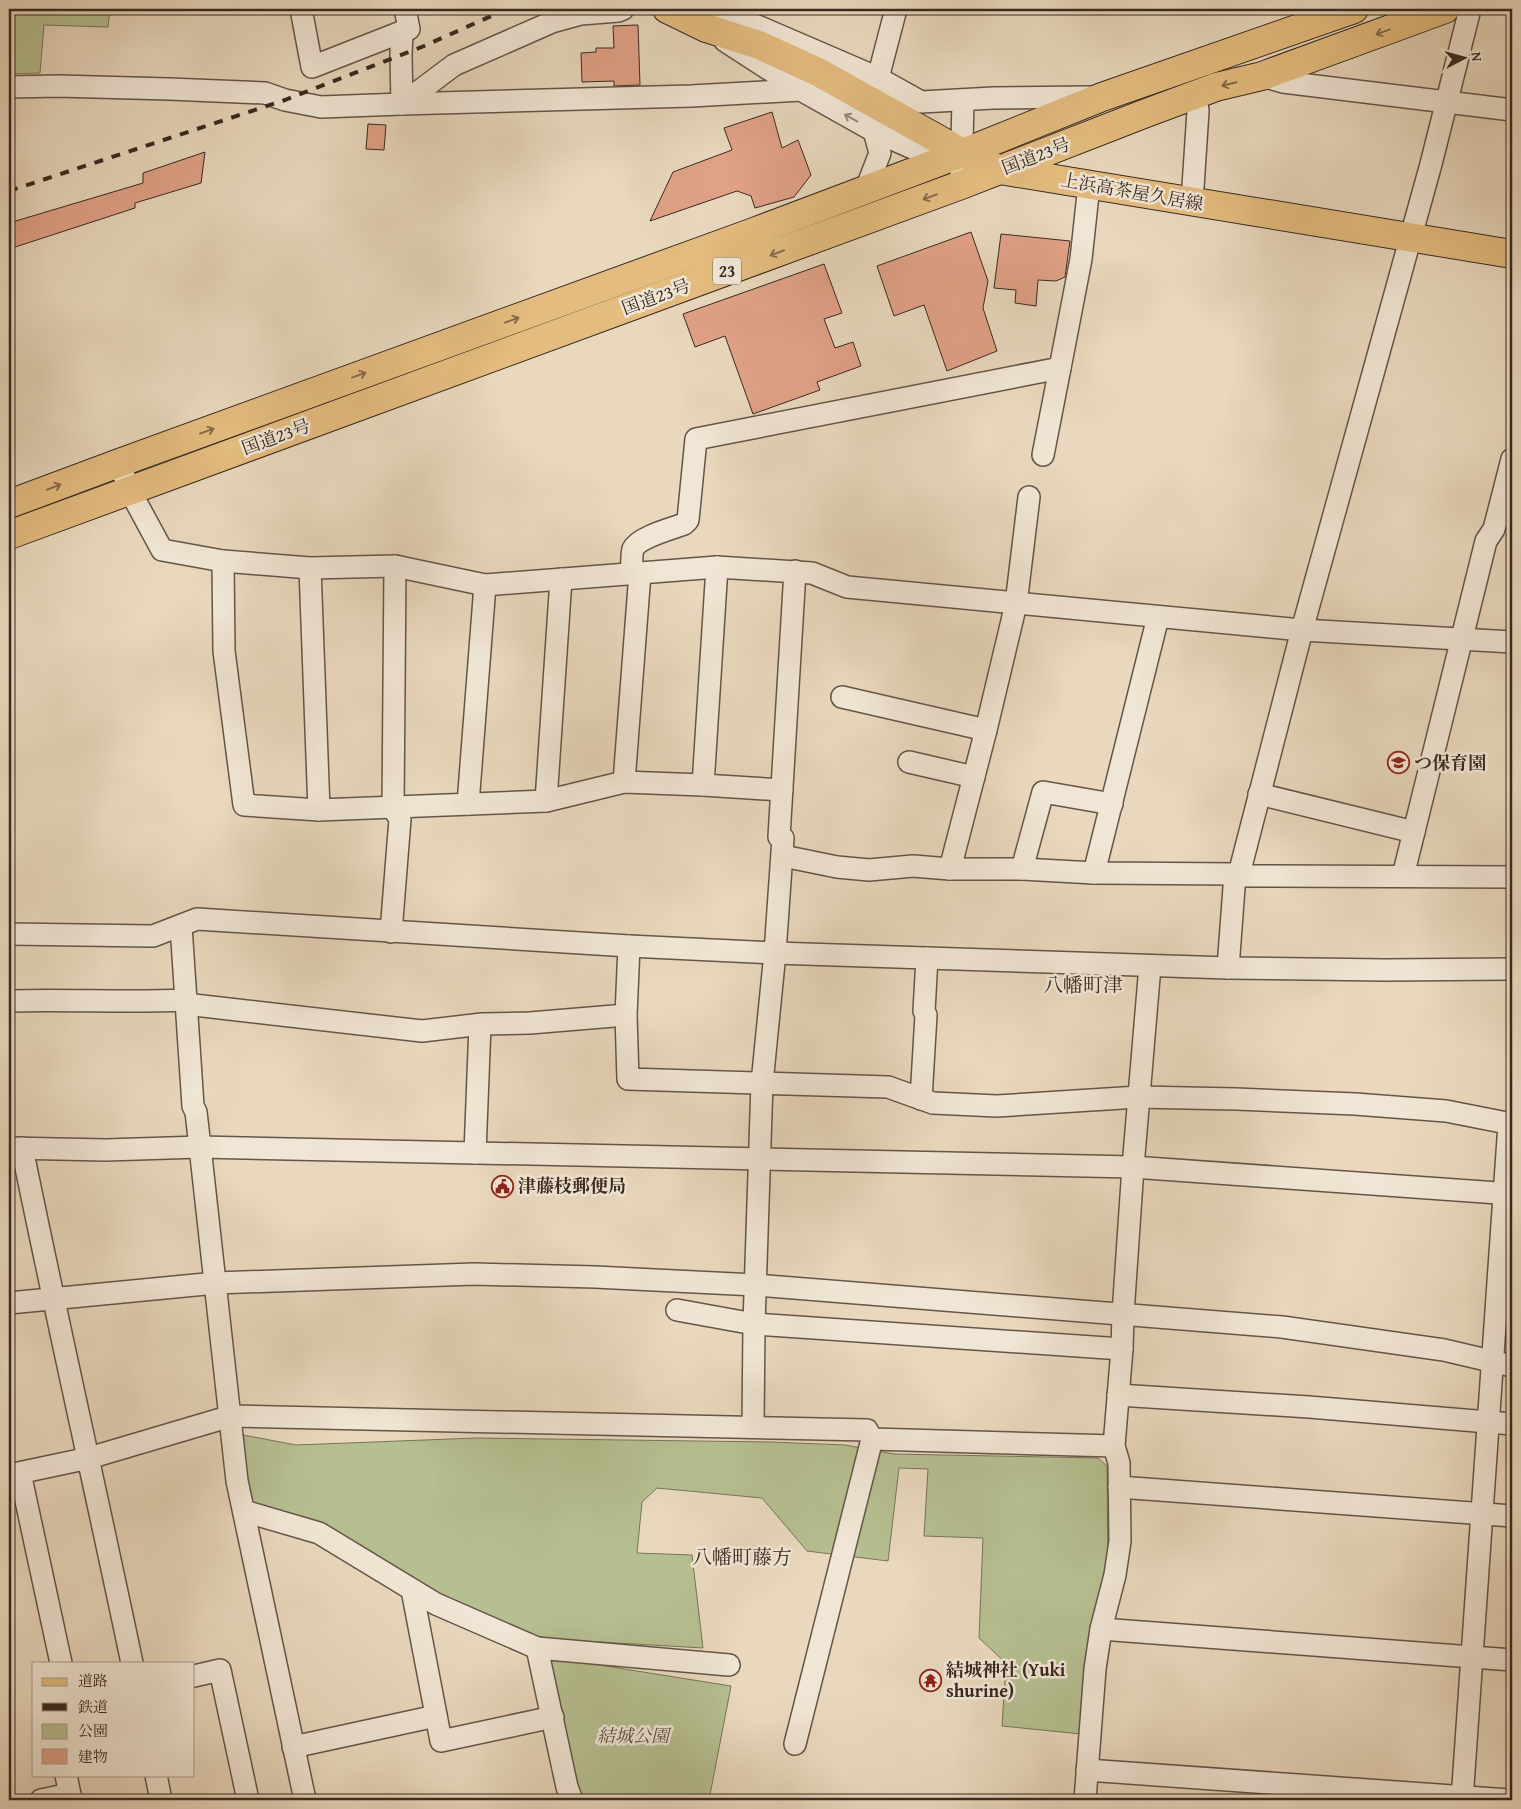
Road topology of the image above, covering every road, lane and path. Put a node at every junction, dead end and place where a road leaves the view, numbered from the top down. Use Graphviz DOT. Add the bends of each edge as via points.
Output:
graph roads {
  1 [pos="300,9"];
  2 [pos="405,9"];
  3 [pos="623,9"];
  4 [pos="896,9"];
  5 [pos="1354,9"];
  6 [pos="1445,9"];
  7 [pos="1470,9"];
  8 [pos="694,16"];
  9 [pos="402,32"];
  10 [pos="1262,76"];
  11 [pos="878,78"];
  12 [pos="9,87"];
  13 [pos="800,90"];
  14 [pos="1196,95"];
  15 [pos="1102,97"];
  16 [pos="963,100"];
  17 [pos="1448,102"];
  18 [pos="402,104"];
  19 [pos="1512,110"];
  20 [pos="874,131"];
  21 [pos="963,153"];
  22 [pos="1000,170"];
  23 [pos="961,185"];
  24 [pos="1088,185"];
  25 [pos="866,188"];
  26 [pos="1192,202"];
  27 [pos="1412,237"];
  28 [pos="1512,254"];
  29 [pos="1060,368"];
  30 [pos="1043,455"];
  31 [pos="1512,459"];
  32 [pos="119,462"];
  33 [pos="130,491"];
  34 [pos="1029,497"];
  35 [pos="9,504"];
  36 [pos="9,535"];
  37 [pos="223,561"];
  38 [pos="395,566"];
  39 [pos="717,567"];
  40 [pos="310,568"];
  41 [pos="796,571"];
  42 [pos="636,574"];
  43 [pos="561,579"];
  44 [pos="484,585"];
  45 [pos="1016,604"];
  46 [pos="1158,617"];
  47 [pos="1302,630"];
  48 [pos="1463,639"];
  49 [pos="1512,642"];
  50 [pos="842,697"];
  51 [pos="986,730"];
  52 [pos="909,762"];
  53 [pos="974,777"];
  54 [pos="624,782"];
  55 [pos="703,785"];
  56 [pos="782,790"];
  57 [pos="1259,794"];
  58 [pos="546,800"];
  59 [pos="468,804"];
  60 [pos="1112,804"];
  61 [pos="393,808"];
  62 [pos="319,810"];
  63 [pos="1414,832"];
  64 [pos="782,844"];
  65 [pos="950,869"];
  66 [pos="1022,869"];
  67 [pos="1094,873"];
  68 [pos="1237,874"];
  69 [pos="1403,876"];
  70 [pos="1512,877"];
  71 [pos="181,926"];
  72 [pos="391,932"];
  73 [pos="9,934"];
  74 [pos="629,946"];
  75 [pos="775,953"];
  76 [pos="927,958"];
  77 [pos="1150,966"];
  78 [pos="1228,968"];
  79 [pos="1512,969"];
  80 [pos="9,1001"];
  81 [pos="185,1002"];
  82 [pos="626,1015"];
  83 [pos="480,1024"];
  84 [pos="762,1083"];
  85 [pos="1138,1097"];
  86 [pos="921,1099"];
  87 [pos="1511,1124"];
  88 [pos="200,1147"];
  89 [pos="15,1148"];
  90 [pos="475,1153"];
  91 [pos="760,1159"];
  92 [pos="1133,1167"];
  93 [pos="1508,1194"];
  94 [pos="216,1282"];
  95 [pos="756,1284"];
  96 [pos="53,1298"];
  97 [pos="9,1303"];
  98 [pos="677,1310"];
  99 [pos="1122,1314"];
  100 [pos="754,1324"];
  101 [pos="1504,1335"];
  102 [pos="1122,1349"];
  103 [pos="1503,1363"];
  104 [pos="1118,1395"];
  105 [pos="230,1416"];
  106 [pos="1489,1422"];
  107 [pos="1512,1424"];
  108 [pos="753,1427"];
  109 [pos="872,1439"];
  110 [pos="1114,1446"];
  111 [pos="89,1458"];
  112 [pos="15,1474"];
  113 [pos="1119,1487"];
  114 [pos="244,1511"];
  115 [pos="1482,1514"];
  116 [pos="1512,1516"];
  117 [pos="412,1590"];
  118 [pos="1101,1629"];
  119 [pos="537,1648"];
  120 [pos="1472,1657"];
  121 [pos="1512,1660"];
  122 [pos="60,1662"];
  123 [pos="132,1662"];
  124 [pos="729,1665"];
  125 [pos="195,1676"];
  126 [pos="436,1716"];
  127 [pos="553,1717"];
  128 [pos="795,1744"];
  129 [pos="293,1747"];
  130 [pos="1087,1770"];
  131 [pos="156,1776"];
  132 [pos="69,1790"];
  133 [pos="1344,1794"];
  134 [pos="568,1796"];
  135 [pos="1462,1799"];
  136 [pos="41,1800"];
  137 [pos="161,1800"];
  138 [pos="248,1800"];
  139 [pos="305,1800"];
  140 [pos="1085,1800"];
  141 [pos="1509,1800"];
  1 -- 9 [label="street" via="312,67"];
  2 -- 9 [label="street" via="409,29"];
  3 -- 18 [label="street" via="581,14 552,22 454,65"];
  4 -- 11 [label="street"];
  5 -- 15 [label="main road, 国道23号 / 23"];
  6 -- 10 [label="main road, 国道23号 / 23, one-way"];
  7 -- 17 [label="street"];
  8 -- 11 [label="street"];
  8 -- 13 [label="street"];
  8 -- 21 [label="main road, 上浜高茶屋久居線" via="818,72"];
  9 -- 18 [label="street"];
  10 -- 14 [label="main road, 国道23号 / 23, one-way"];
  10 -- 17 [label="street" via="1283,82"];
  11 -- 16 [label="street" via="921,102"];
  12 -- 18 [label="street" via="265,94 321,107"];
  13 -- 18 [label="street"];
  20 -- 13 [label="street, one-way"];
  14 -- 22 [label="main road, 国道23号 / 23"];
  14 -- 26 [label="street" via="1198,111"];
  15 -- 16 [label="street"];
  15 -- 21 [label="main road, 国道23号 / 23"];
  16 -- 21 [label="street"];
  17 -- 19 [label="street"];
  17 -- 27 [label="street"];
  20 -- 21 [label="street" via="917,150"];
  20 -- 25 [label="street" via="880,153"];
  21 -- 22 [label="main road, 上浜高茶屋久居線"];
  21 -- 23 [label="street"];
  21 -- 25 [label="main road, 国道23号 / 23"];
  22 -- 23 [label="main road, 国道23号 / 23"];
  22 -- 24 [label="main road, 上浜高茶屋久居線"];
  23 -- 33 [label="main road, 国道23号 / 23, one-way"];
  24 -- 26 [label="main road, 上浜高茶屋久居線"];
  24 -- 29 [label="street" via="1081,259"];
  32 -- 25 [label="main road, 国道23号 / 23, one-way" via="751,233"];
  26 -- 27 [label="main road, 上浜高茶屋久居線"];
  27 -- 28 [label="main road, 上浜高茶屋久居線"];
  27 -- 47 [label="street"];
  29 -- 30 [label="street"];
  29 -- 42 [label="street" via="696,439 688,520 637,544 632,554"];
  31 -- 48 [label="street" via="1494,529 1486,541"];
  32 -- 33 [label="street"];
  35 -- 32 [label="main road, 国道23号 / 23, one-way"];
  33 -- 36 [label="main road, 国道23号 / 23"];
  33 -- 37 [label="street" via="162,550"];
  34 -- 45 [label="street"];
  37 -- 40 [label="street"];
  37 -- 62 [label="street" via="224,650 244,805"];
  38 -- 40 [label="street"];
  38 -- 44 [label="street"];
  38 -- 61 [label="street"];
  39 -- 41 [label="street"];
  39 -- 42 [label="street"];
  39 -- 55 [label="street"];
  40 -- 62 [label="street"];
  41 -- 45 [label="street" via="812,573 847,587"];
  41 -- 56 [label="street"];
  42 -- 43 [label="street"];
  42 -- 54 [label="street"];
  43 -- 44 [label="street"];
  43 -- 58 [label="street"];
  44 -- 59 [label="street"];
  45 -- 46 [label="street"];
  45 -- 51 [label="street"];
  46 -- 47 [label="street"];
  46 -- 60 [label="street"];
  47 -- 48 [label="street"];
  47 -- 57 [label="street"];
  48 -- 49 [label="street"];
  48 -- 63 [label="street"];
  50 -- 51 [label="street"];
  51 -- 53 [label="street"];
  52 -- 53 [label="street"];
  53 -- 65 [label="street"];
  54 -- 55 [label="street"];
  54 -- 58 [label="street"];
  55 -- 56 [label="street"];
  56 -- 64 [label="street"];
  57 -- 63 [label="street"];
  57 -- 68 [label="street"];
  58 -- 59 [label="street"];
  59 -- 61 [label="street"];
  60 -- 66 [label="street" via="1044,792"];
  60 -- 67 [label="street"];
  61 -- 62 [label="street"];
  61 -- 72 [label="street" via="400,819"];
  63 -- 69 [label="street"];
  64 -- 65 [label="street" via="837,867"];
  64 -- 75 [label="street"];
  65 -- 66 [label="street"];
  66 -- 67 [label="street"];
  67 -- 68 [label="street"];
  68 -- 69 [label="street"];
  68 -- 78 [label="street"];
  69 -- 70 [label="street"];
  71 -- 72 [label="street" via="197,919"];
  71 -- 73 [label="street" via="153,936"];
  71 -- 81 [label="street"];
  72 -- 74 [label="street"];
  74 -- 75 [label="street"];
  74 -- 82 [label="street"];
  75 -- 76 [label="street"];
  75 -- 84 [label="street"];
  76 -- 77 [label="street"];
  76 -- 86 [label="street"];
  77 -- 78 [label="street"];
  77 -- 85 [label="street"];
  78 -- 79 [label="street"];
  80 -- 81 [label="street"];
  81 -- 83 [label="street" via="422,1031"];
  81 -- 88 [label="street" via="193,1106"];
  82 -- 83 [label="street"];
  82 -- 84 [label="street" via="628,1080"];
  83 -- 90 [label="street"];
  84 -- 86 [label="street" via="888,1087"];
  84 -- 91 [label="street"];
  85 -- 86 [label="street" via="997,1106 933,1104"];
  85 -- 87 [label="street" via="1355,1104 1446,1111"];
  85 -- 92 [label="street"];
  87 -- 93 [label="street"];
  88 -- 89 [label="street"];
  88 -- 90 [label="street"];
  88 -- 94 [label="street"];
  89 -- 96 [label="street"];
  90 -- 91 [label="street"];
  91 -- 92 [label="street"];
  91 -- 95 [label="street"];
  92 -- 93 [label="street"];
  92 -- 99 [label="street"];
  93 -- 101 [label="street"];
  94 -- 95 [label="street" via="474,1274"];
  94 -- 96 [label="street"];
  94 -- 105 [label="street"];
  95 -- 99 [label="street"];
  95 -- 100 [label="street"];
  96 -- 97 [label="street"];
  96 -- 111 [label="street"];
  98 -- 100 [label="street"];
  99 -- 102 [label="street"];
  99 -- 103 [label="street" via="1349,1335"];
  100 -- 102 [label="street"];
  100 -- 108 [label="street"];
  101 -- 103 [label="street"];
  102 -- 104 [label="street"];
  103 -- 106 [label="street"];
  104 -- 106 [label="street"];
  104 -- 110 [label="street"];
  105 -- 108 [label="street"];
  105 -- 111 [label="street"];
  105 -- 114 [label="street" via="237,1481"];
  106 -- 107 [label="street"];
  106 -- 115 [label="street"];
  108 -- 109 [label="street" via="867,1430"];
  109 -- 110 [label="street"];
  109 -- 128 [label="street"];
  110 -- 113 [label="street"];
  111 -- 112 [label="street"];
  111 -- 123 [label="street"];
  112 -- 122 [label="street"];
  113 -- 115 [label="street"];
  113 -- 118 [label="street" via="1120,1541"];
  114 -- 117 [label="street" via="318,1533"];
  114 -- 129 [label="street"];
  115 -- 116 [label="street"];
  115 -- 120 [label="street"];
  117 -- 119 [label="street" via="436,1604"];
  117 -- 126 [label="street"];
  118 -- 120 [label="street"];
  118 -- 130 [label="street"];
  119 -- 124 [label="street"];
  119 -- 127 [label="street"];
  120 -- 121 [label="street"];
  120 -- 135 [label="street"];
  125 -- 138 [label="street" via="220,1670"];
  126 -- 127 [label="street" via="442,1741"];
  126 -- 129 [label="street"];
  127 -- 134 [label="street"];
  129 -- 139 [label="street"];
  130 -- 133 [label="street"];
  130 -- 140 [label="street"];
  131 -- 137 [label="street"];
  132 -- 136 [label="street"];
  133 -- 135 [label="street"];
  135 -- 141 [label="street"];
}
